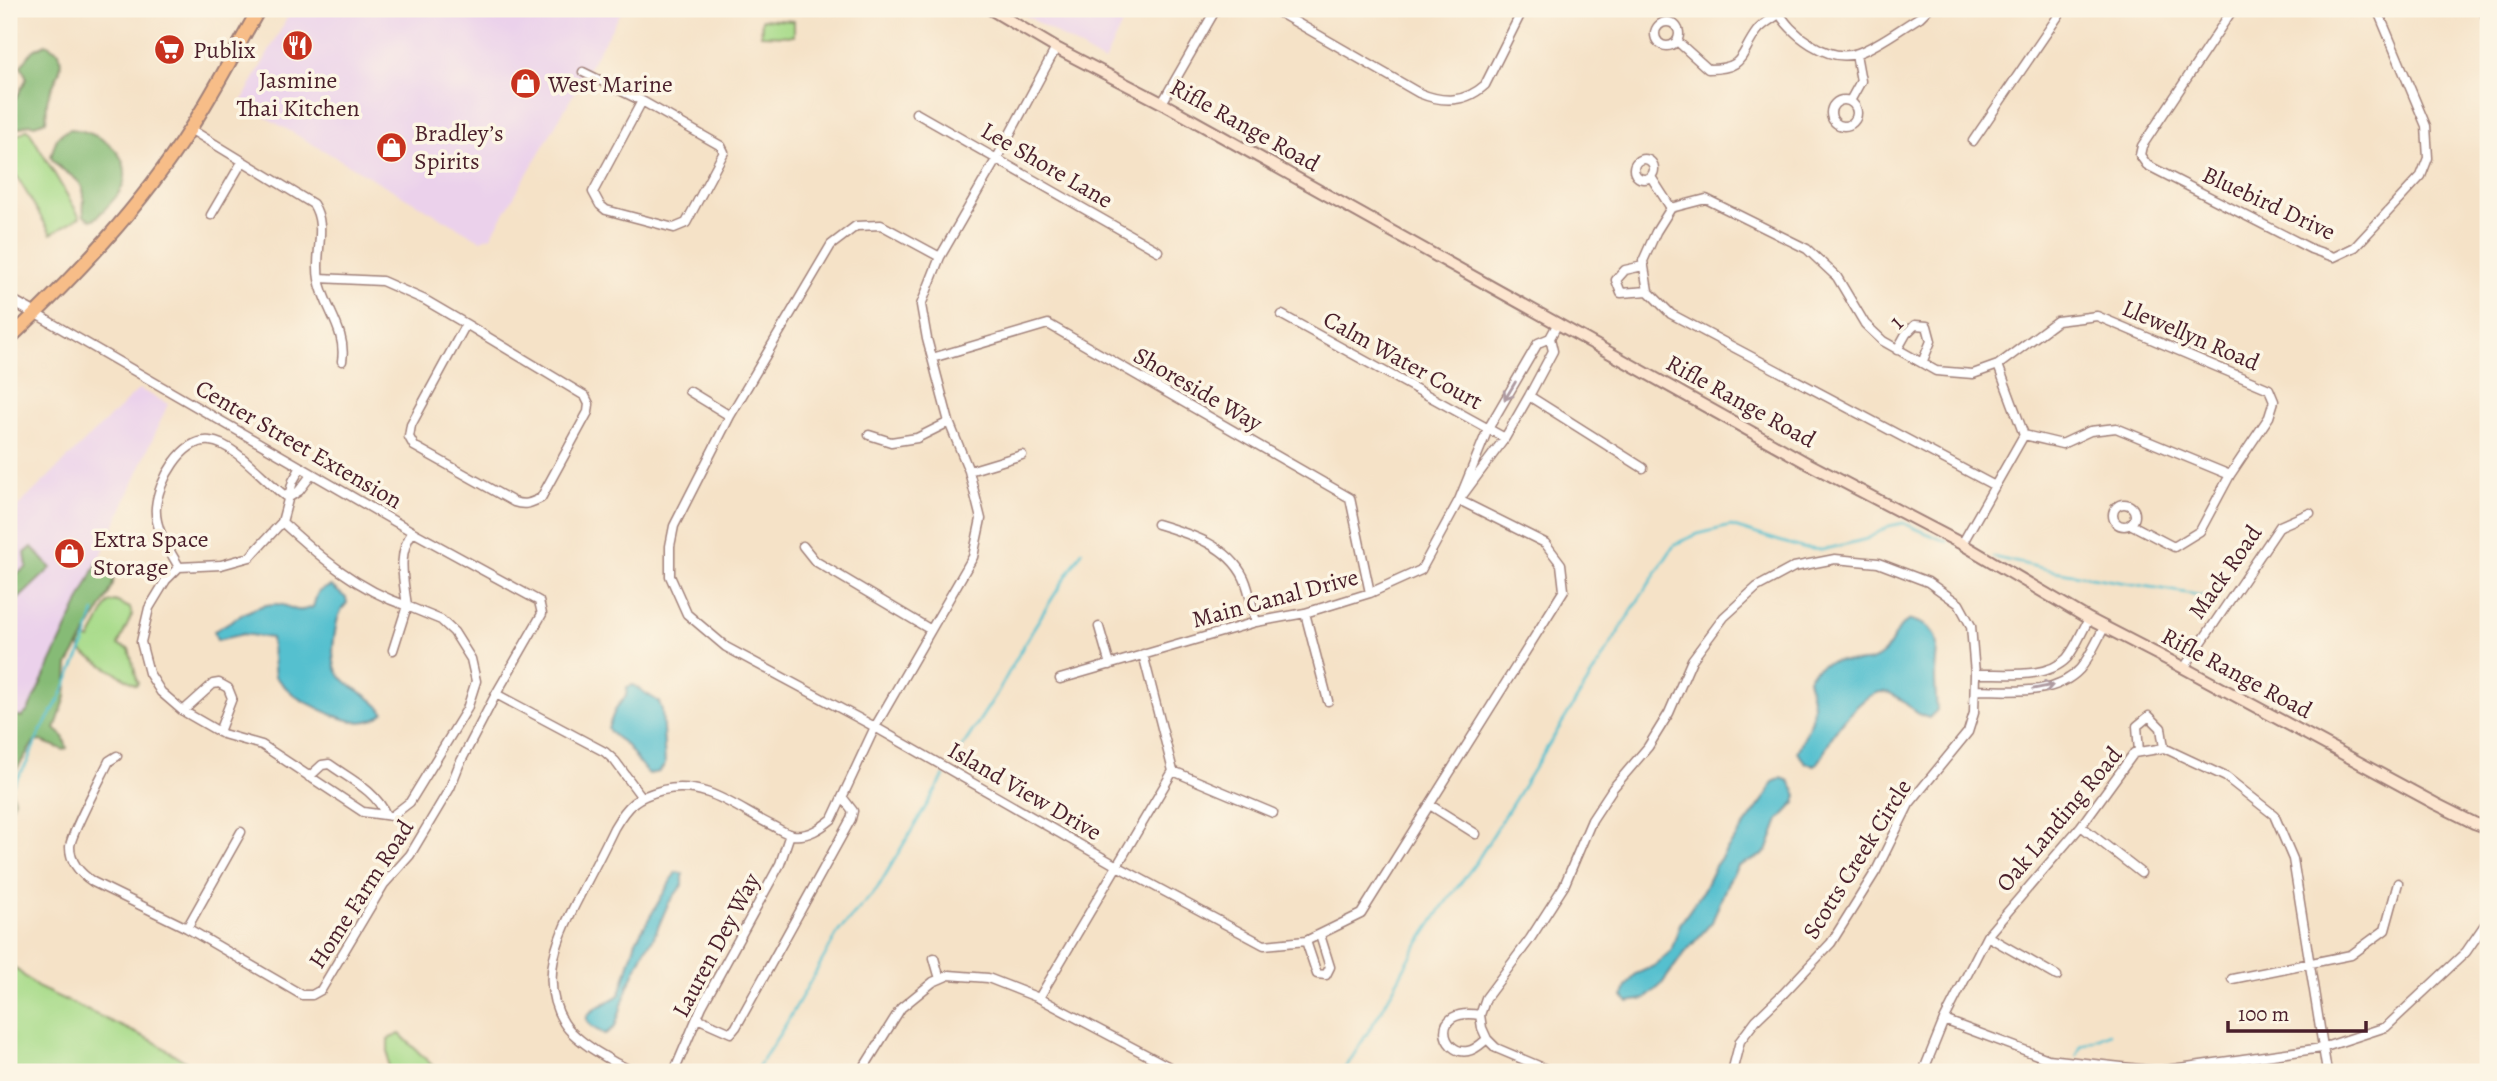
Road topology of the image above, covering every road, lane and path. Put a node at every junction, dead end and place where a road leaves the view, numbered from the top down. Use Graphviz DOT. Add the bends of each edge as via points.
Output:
graph roads {
  1 [pos="259,9"];
  2 [pos="990,9"];
  3 [pos="1216,9"];
  4 [pos="1273,9"];
  5 [pos="1519,9"];
  6 [pos="1928,9"];
  7 [pos="2063,9"];
  8 [pos="2232,9"];
  9 [pos="2377,9"];
  10 [pos="2483,9"];
  11 [pos="1778,11"];
  12 [pos="2488,23"];
  13 [pos="1677,41"];
  14 [pos="1056,48"];
  15 [pos="1856,54"];
  16 [pos="583,72"];
  17 [pos="642,101"];
  18 [pos="1850,102"];
  19 [pos="1163,103"];
  20 [pos="916,113"];
  21 [pos="190,129"];
  22 [pos="1973,141"];
  23 [pos="997,158"];
  24 [pos="242,162"];
  25 [pos="1651,177"];
  26 [pos="1671,208"];
  27 [pos="211,215"];
  28 [pos="1158,251"];
  29 [pos="940,257"];
  30 [pos="1643,266"];
  31 [pos="318,278"];
  32 [pos="1648,290"];
  33 [pos="9,299"];
  34 [pos="36,314"];
  35 [pos="1282,315"];
  36 [pos="1558,323"];
  37 [pos="466,324"];
  38 [pos="1550,338"];
  39 [pos="9,340"];
  40 [pos="1897,349"];
  41 [pos="932,358"];
  42 [pos="342,361"];
  43 [pos="1922,363"];
  44 [pos="1998,365"];
  45 [pos="689,391"];
  46 [pos="1529,396"];
  47 [pos="730,416"];
  48 [pos="949,422"];
  49 [pos="1488,429"];
  50 [pos="869,435"];
  51 [pos="2024,435"];
  52 [pos="1505,438"];
  53 [pos="1022,455"];
  54 [pos="301,467"];
  55 [pos="1643,468"];
  56 [pos="969,471"];
  57 [pos="312,474"];
  58 [pos="2230,475"];
  59 [pos="1995,486"];
  60 [pos="288,498"];
  61 [pos="1459,500"];
  62 [pos="2310,513"];
  63 [pos="282,522"];
  64 [pos="1157,524"];
  65 [pos="2130,524"];
  66 [pos="413,532"];
  67 [pos="1962,544"];
  68 [pos="803,545"];
  69 [pos="179,567"];
  70 [pos="1370,593"];
  71 [pos="407,606"];
  72 [pos="542,607"];
  73 [pos="1305,613"];
  74 [pos="2089,619"];
  75 [pos="1256,622"];
  76 [pos="2105,626"];
  77 [pos="1099,627"];
  78 [pos="931,630"];
  79 [pos="393,650"];
  80 [pos="1143,654"];
  81 [pos="1110,666"];
  82 [pos="2184,668"];
  83 [pos="1975,674"];
  84 [pos="1060,679"];
  85 [pos="1975,690"];
  86 [pos="496,694"];
  87 [pos="1328,701"];
  88 [pos="183,711"];
  89 [pos="875,727"];
  90 [pos="219,732"];
  91 [pos="2164,748"];
  92 [pos="2139,752"];
  93 [pos="117,756"];
  94 [pos="1173,771"];
  95 [pos="309,777"];
  96 [pos="641,796"];
  97 [pos="843,798"];
  98 [pos="1430,805"];
  99 [pos="1273,813"];
  100 [pos="386,815"];
  101 [pos="2474,824"];
  102 [pos="2081,827"];
  103 [pos="2488,828"];
  104 [pos="241,832"];
  105 [pos="790,834"];
  106 [pos="1476,834"];
  107 [pos="2488,836"];
  108 [pos="1116,866"];
  109 [pos="2141,873"];
  110 [pos="2399,883"];
  111 [pos="2488,920"];
  112 [pos="187,928"];
  113 [pos="1320,935"];
  114 [pos="1987,936"];
  115 [pos="1306,941"];
  116 [pos="934,958"];
  117 [pos="2311,964"];
  118 [pos="2056,976"];
  119 [pos="940,979"];
  120 [pos="2232,979"];
  121 [pos="1039,998"];
  122 [pos="1480,1015"];
  123 [pos="697,1018"];
  124 [pos="1944,1020"];
  125 [pos="1487,1039"];
  126 [pos="2322,1048"];
  127 [pos="634,1072"];
  128 [pos="674,1072"];
  129 [pos="861,1072"];
  130 [pos="1179,1072"];
  131 [pos="1553,1072"];
  132 [pos="1732,1072"];
  133 [pos="1923,1072"];
  134 [pos="2158,1072"];
  135 [pos="2327,1072"];
  1 -- 21 [label="main road"];
  2 -- 14 [label="main road, Rifle Range Road"];
  3 -- 19 [label="street"];
  4 -- 5 [label="street" via="1419,93 1448,101 1476,94 1485,85"];
  6 -- 15 [label="street"];
  7 -- 22 [label="street"];
  8 -- 9 [label="street, Bluebird Drive" via="2140,155 2147,164 2334,257 2356,247 2421,176 2428,158 2426,126"];
  10 -- 12 [label="street"];
  11 -- 13 [label="street" via="1758,29 1741,60 1725,69 1709,69"];
  11 -- 15 [label="street" via="1804,41 1829,54"];
  14 -- 19 [label="main road, Rifle Range Road"];
  14 -- 23 [label="street"];
  15 -- 18 [label="street" via="1861,81"];
  16 -- 17 [label="street"];
  17 -- 17 [label="street" via="716,142 724,152 687,223 674,228 606,210 593,192"];
  19 -- 36 [label="main road, Rifle Range Road"];
  20 -- 23 [label="street, Lee Shore Lane"];
  21 -- 24 [label="street"];
  21 -- 34 [label="main road" via="142,196"];
  23 -- 28 [label="street, Lee Shore Lane"];
  23 -- 29 [label="street"];
  24 -- 27 [label="street"];
  24 -- 31 [label="street" via="313,204 320,214"];
  25 -- 26 [label="street"];
  26 -- 30 [label="street"];
  26 -- 40 [label="street, Llewellyn Road" via="1706,200 1807,248 1837,277 1865,324"];
  29 -- 41 [label="street" via="920,305"];
  29 -- 47 [label="street, Island View Drive" via="881,225 856,226 831,245"];
  30 -- 32 [label="street"];
  30 -- 32 [label="street" via="1625,270 1616,280 1621,293"];
  31 -- 37 [label="street" via="382,281"];
  31 -- 42 [label="street" via="344,346"];
  32 -- 59 [label="street" via="1671,314"];
  33 -- 34 [label="street"];
  34 -- 39 [label="main road"];
  34 -- 54 [label="street, Center Street Extension"];
  35 -- 49 [label="street, Calm Water Court"];
  36 -- 38 [label="street, Main Canal Drive"];
  36 -- 67 [label="main road, Rifle Range Road"];
  37 -- 37 [label="street" via="585,396 589,404 541,498 532,503 514,502 414,446 409,437 411,425"];
  38 -- 46 [label="street, Main Canal Drive" via="1553,351"];
  38 -- 49 [label="street, Main Canal Drive, one-way" via="1538,343"];
  40 -- 43 [label="street, Llewellyn Road"];
  40 -- 43 [label="street, 1" via="1915,326 1927,327 1931,341"];
  41 -- 48 [label="street"];
  41 -- 70 [label="street, Shoreside Way" via="1048,324 1350,498"];
  43 -- 44 [label="street, Llewellyn Road" via="1936,371 1973,374"];
  44 -- 51 [label="street"];
  44 -- 58 [label="street, Llewellyn Road" via="2057,321 2097,316 2269,389 2274,401 2269,417"];
  45 -- 47 [label="street"];
  46 -- 52 [label="street, Main Canal Drive"];
  46 -- 55 [label="street"];
  47 -- 89 [label="street, Island View Drive" via="674,526 670,576 677,593 687,614 726,647"];
  48 -- 50 [label="street" via="917,438 891,442"];
  48 -- 56 [label="street"];
  49 -- 52 [label="street, Calm Water Court"];
  49 -- 61 [label="street, Main Canal Drive"];
  51 -- 58 [label="street" via="2062,444 2090,431 2116,428"];
  51 -- 59 [label="street"];
  52 -- 61 [label="street, Main Canal Drive"];
  53 -- 56 [label="street"];
  54 -- 57 [label="street, Center Street Extension"];
  54 -- 60 [label="street"];
  56 -- 78 [label="street" via="981,519 973,557"];
  57 -- 60 [label="street"];
  57 -- 66 [label="street, Center Street Extension"];
  58 -- 65 [label="street, Llewellyn Road" via="2200,531 2174,547"];
  59 -- 67 [label="street"];
  60 -- 63 [label="street"];
  60 -- 69 [label="street" via="233,449 209,441 193,445 178,455 156,508 160,533"];
  61 -- 70 [label="street, Main Canal Drive" via="1421,570"];
  61 -- 98 [label="street, Island View Drive" via="1545,543 1561,564 1564,590"];
  62 -- 82 [label="street, Mack Road" via="2280,526"];
  63 -- 69 [label="street" via="250,557 221,565"];
  63 -- 71 [label="street" via="342,573 380,597"];
  64 -- 75 [label="street" via="1225,552 1245,579"];
  66 -- 71 [label="street" via="403,553"];
  66 -- 72 [label="street, Center Street Extension" via="539,601"];
  67 -- 74 [label="main road, Rifle Range Road"];
  68 -- 78 [label="street" via="815,561"];
  69 -- 88 [label="street" via="149,608 141,642 149,673 161,692"];
  70 -- 73 [label="street, Main Canal Drive"];
  71 -- 79 [label="street"];
  71 -- 100 [label="street" via="440,620 454,632 471,659 476,681 467,709 410,802 392,816"];
  72 -- 86 [label="street, Home Farm Road"];
  73 -- 75 [label="street, Main Canal Drive"];
  73 -- 87 [label="street"];
  74 -- 76 [label="main road, Rifle Range Road"];
  74 -- 83 [label="street" via="2068,657 2057,667"];
  75 -- 80 [label="street, Main Canal Drive"];
  76 -- 82 [label="main road, Rifle Range Road"];
  85 -- 76 [label="street, one-way" via="2041,689 2066,681 2081,667"];
  77 -- 81 [label="street"];
  78 -- 89 [label="street"];
  80 -- 81 [label="street, Main Canal Drive"];
  80 -- 94 [label="street"];
  81 -- 84 [label="street, Main Canal Drive"];
  82 -- 101 [label="main road, Rifle Range Road"];
  83 -- 85 [label="street, Scotts Creek Circle"];
  83 -- 122 [label="street, Scotts Creek Circle" via="1971,626 1959,604 1928,582 1878,563 1835,559 1794,567 1757,587 1724,617 1692,660 1669,713 1592,820 1564,886 1486,998"];
  85 -- 132 [label="street, Scotts Creek Circle" via="1968,732 1909,804 1876,871 1831,943 1740,1041"];
  86 -- 96 [label="street" via="605,752"];
  86 -- 112 [label="street, Home Farm Road" via="450,789 410,855 384,884 321,990 302,995"];
  88 -- 90 [label="street"];
  88 -- 90 [label="street" via="213,684 228,688 232,698"];
  89 -- 97 [label="street"];
  89 -- 108 [label="street, Island View Drive"];
  90 -- 95 [label="street" via="262,746"];
  91 -- 92 [label="street, Oak Landing Road"];
  91 -- 92 [label="street" via="2161,728 2149,716 2137,726"];
  91 -- 117 [label="street" via="2226,777 2274,815 2293,859"];
  92 -- 102 [label="street, Oak Landing Road"];
  93 -- 112 [label="street, Home Farm Road" via="109,761 70,845 72,861 93,882"];
  94 -- 99 [label="street"];
  94 -- 108 [label="street"];
  95 -- 100 [label="street" via="363,812"];
  95 -- 100 [label="street" via="329,764 381,802"];
  96 -- 105 [label="street" via="670,789 713,793"];
  96 -- 127 [label="street" via="622,814 560,935 551,974 564,1023 580,1040"];
  97 -- 105 [label="street" via="832,819 820,829"];
  97 -- 123 [label="street" via="853,811 851,819 736,1027 731,1033"];
  98 -- 106 [label="street"];
  98 -- 113 [label="street, Island View Drive" via="1361,914"];
  101 -- 103 [label="main road, Rifle Range Road"];
  101 -- 107 [label="main road, Rifle Range Road"];
  102 -- 109 [label="street"];
  102 -- 114 [label="street, Oak Landing Road"];
  104 -- 112 [label="street"];
  105 -- 123 [label="street, Lauren Dey Way" via="780,864"];
  108 -- 115 [label="street, Island View Drive" via="1264,945"];
  108 -- 121 [label="street"];
  110 -- 117 [label="street" via="2385,930 2351,955"];
  111 -- 126 [label="street" via="2466,953 2386,1027"];
  113 -- 115 [label="street, Island View Drive"];
  113 -- 115 [label="street" via="1330,967 1326,975 1317,974"];
  114 -- 118 [label="street"];
  114 -- 124 [label="street, Oak Landing Road"];
  116 -- 119 [label="street"];
  117 -- 120 [label="street"];
  117 -- 126 [label="street"];
  119 -- 121 [label="street" via="949,975 988,978"];
  119 -- 129 [label="street" via="901,1008"];
  121 -- 130 [label="street"];
  122 -- 125 [label="street"];
  122 -- 125 [label="street" via="1455,1015 1445,1036 1454,1048 1465,1052"];
  123 -- 128 [label="street, Lauren Dey Way"];
  124 -- 133 [label="street, Oak Landing Road"];
  124 -- 134 [label="street" via="2048,1059"];
  125 -- 131 [label="street" via="1496,1048"];
  126 -- 134 [label="street"];
  126 -- 135 [label="street"];
}
